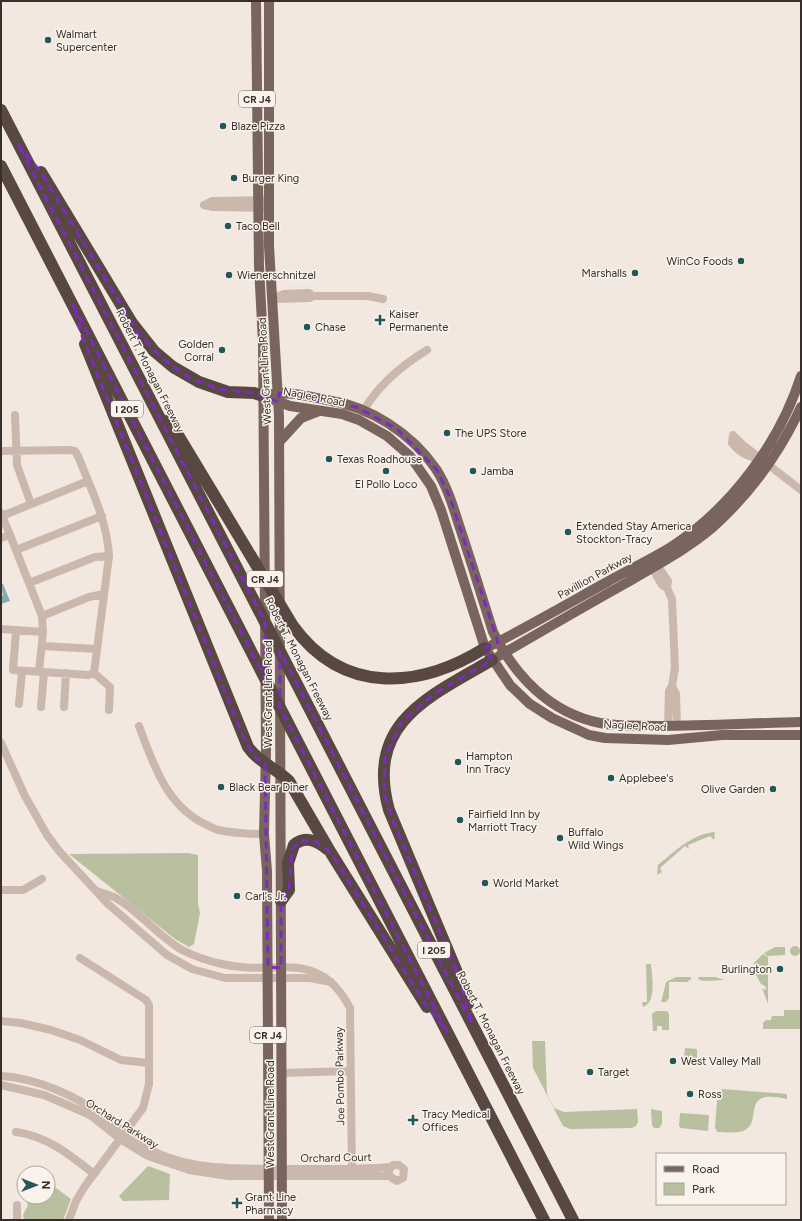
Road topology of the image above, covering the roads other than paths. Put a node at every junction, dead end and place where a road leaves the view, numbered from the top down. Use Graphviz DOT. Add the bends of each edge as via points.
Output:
graph roads {
  1 [pos="256,1"];
  2 [pos="269,1"];
  3 [pos="1,110"];
  4 [pos="18,144"];
  5 [pos="1,166"];
  6 [pos="258,204"];
  7 [pos="269,204"];
  8 [pos="273,298"];
  9 [pos="383,299"];
  10 [pos="73,305"];
  11 [pos="427,350"];
  12 [pos="801,376"];
  13 [pos="146,392"];
  14 [pos="263,396"];
  15 [pos="279,398"];
  16 [pos="801,407"];
  17 [pos="323,410"];
  18 [pos="364,410"];
  19 [pos="15,415"];
  20 [pos="280,442"];
  21 [pos="1,451"];
  22 [pos="15,451"];
  23 [pos="765,461"];
  24 [pos="88,481"];
  25 [pos="801,490"];
  26 [pos="31,504"];
  27 [pos="2,515"];
  28 [pos="102,516"];
  29 [pos="10,535"];
  30 [pos="1,538"];
  31 [pos="16,550"];
  32 [pos="109,556"];
  33 [pos="655,566"];
  34 [pos="29,583"];
  35 [pos="104,594"];
  36 [pos="42,616"];
  37 [pos="1,629"];
  38 [pos="16,630"];
  39 [pos="43,632"];
  40 [pos="498,642"];
  41 [pos="42,646"];
  42 [pos="485,648"];
  43 [pos="97,649"];
  44 [pos="504,653"];
  45 [pos="492,660"];
  46 [pos="22,671"];
  47 [pos="41,672"];
  48 [pos="94,673"];
  49 [pos="66,674"];
  50 [pos="20,704"];
  51 [pos="41,707"];
  52 [pos="64,707"];
  53 [pos="109,710"];
  54 [pos="801,722"];
  55 [pos="139,726"];
  56 [pos="673,726"];
  57 [pos="801,734"];
  58 [pos="1,743"];
  59 [pos="265,763"];
  60 [pos="280,772"];
  61 [pos="264,834"];
  62 [pos="331,853"];
  63 [pos="281,856"];
  64 [pos="42,879"];
  65 [pos="1,890"];
  66 [pos="97,891"];
  67 [pos="281,901"];
  68 [pos="80,958"];
  69 [pos="268,967"];
  70 [pos="282,972"];
  71 [pos="268,978"];
  72 [pos="1,1021"];
  73 [pos="472,1024"];
  74 [pos="447,1032"];
  75 [pos="149,1063"];
  76 [pos="351,1072"];
  77 [pos="281,1073"];
  78 [pos="1,1076"];
  79 [pos="1,1085"];
  80 [pos="16,1132"];
  81 [pos="122,1136"];
  82 [pos="390,1167"];
  83 [pos="352,1172"];
  84 [pos="268,1173"];
  85 [pos="282,1173"];
  86 [pos="94,1174"];
  87 [pos="389,1176"];
  88 [pos="17,1205"];
  89 [pos="17,1220"];
  90 [pos="69,1220"];
  91 [pos="268,1220"];
  92 [pos="282,1220"];
  93 [pos="544,1220"];
  94 [pos="573,1220"];
  1 -- 6 [label="main road, West Grant Line Road / CR J4"];
  2 -- 7 [label="main road, West Grant Line Road / CR J4"];
  3 -- 4 [label="highway, Robert T. Monagan Freeway / I 205"];
  4 -- 13 [label="highway, Robert T. Monagan Freeway / I 205"];
  4 -- 14 [label="highway" via="42,174 132,323 154,351 173,367 199,382 228,392"];
  5 -- 10 [label="highway, I 205"];
  6 -- 6 [label="street" via="212,201 204,205 213,207"];
  6 -- 7 [label="street"];
  6 -- 14 [label="main road, West Grant Line Road / CR J4"];
  7 -- 8 [label="main road, West Grant Line Road / CR J4"];
  8 -- 9 [label="street" via="309,293 313,296 368,296"];
  8 -- 15 [label="main road, West Grant Line Road / CR J4"];
  10 -- 59 [label="highway" via="83,339 245,741 256,758"];
  10 -- 74 [label="highway, I 205"];
  11 -- 18 [label="street" via="389,378"];
  12 -- 23 [label="main road, Pavillion Parkway"];
  13 -- 42 [label="highway" via="170,421 297,631 310,645 335,664 365,676 404,679 430,673"];
  13 -- 73 [label="highway, Robert T. Monagan Freeway / I 205"];
  14 -- 15 [label="main road, Naglee Road"];
  14 -- 59 [label="main road, West Grant Line Road / CR J4"];
  15 -- 17 [label="main road, Naglee Road"];
  15 -- 18 [label="main road, Naglee Road" via="340,402"];
  15 -- 20 [label="main road, West Grant Line Road / CR J4"];
  16 -- 23 [label="main road, Pavillion Parkway" via="785,439"];
  17 -- 20 [label="main road" via="301,418"];
  17 -- 42 [label="main road, Naglee Road" via="359,420 387,436 410,456 425,476 441,510"];
  18 -- 40 [label="main road, Naglee Road" via="397,429 437,470 449,495"];
  19 -- 22 [label="street"];
  20 -- 60 [label="main road, West Grant Line Road / CR J4"];
  21 -- 22 [label="street"];
  22 -- 24 [label="street" via="75,451"];
  22 -- 26 [label="street" via="17,465"];
  23 -- 25 [label="street"];
  23 -- 33 [label="main road, Pavillion Parkway" via="754,483 733,508 678,553"];
  23 -- 40 [label="main road, Pavillion Parkway" via="682,539"];
  24 -- 26 [label="street"];
  24 -- 28 [label="street"];
  26 -- 27 [label="street"];
  27 -- 29 [label="street"];
  28 -- 31 [label="street"];
  28 -- 32 [label="street"];
  29 -- 30 [label="street"];
  29 -- 31 [label="street"];
  31 -- 34 [label="street"];
  32 -- 34 [label="street" via="95,557"];
  32 -- 35 [label="street"];
  33 -- 44 [label="main road, Pavillion Parkway"];
  33 -- 56 [label="street" via="662,585 667,588 672,599 675,668 672,686 676,694"];
  34 -- 36 [label="street"];
  35 -- 36 [label="street" via="89,597"];
  35 -- 43 [label="street"];
  36 -- 39 [label="street"];
  37 -- 38 [label="street"];
  38 -- 39 [label="street"];
  38 -- 46 [label="street" via="13,670"];
  39 -- 41 [label="street"];
  40 -- 42 [label="main road, Pavillion Parkway"];
  40 -- 44 [label="main road, Naglee Road"];
  41 -- 43 [label="street"];
  41 -- 47 [label="street"];
  42 -- 45 [label="main road, Naglee Road"];
  43 -- 48 [label="street"];
  44 -- 45 [label="main road, Pavillion Parkway"];
  44 -- 56 [label="main road, Naglee Road" via="524,679 547,699 565,710 600,723"];
  45 -- 57 [label="main road, Naglee Road" via="510,685 530,704 552,718 589,735 668,740 722,735"];
  45 -- 73 [label="highway" via="434,694 410,713 389,744 383,773 384,792 389,810 459,977"];
  46 -- 47 [label="street"];
  46 -- 50 [label="street"];
  47 -- 49 [label="street"];
  47 -- 51 [label="street"];
  48 -- 49 [label="street"];
  48 -- 53 [label="street" via="110,687"];
  49 -- 52 [label="street"];
  54 -- 56 [label="main road, Naglee Road"];
  55 -- 61 [label="street" via="160,779 172,798 184,810 218,830"];
  58 -- 66 [label="street, Joe Pombo Parkway" via="25,796 47,835"];
  59 -- 60 [label="highway"];
  59 -- 61 [label="main road, West Grant Line Road / CR J4"];
  60 -- 62 [label="highway" via="289,781"];
  60 -- 63 [label="main road, West Grant Line Road / CR J4"];
  61 -- 63 [label="main road" via="273,842"];
  61 -- 69 [label="main road, West Grant Line Road / CR J4"];
  62 -- 67 [label="highway" via="313,840 305,839 294,845 288,864 288,890"];
  62 -- 74 [label="highway" via="424,1002"];
  63 -- 67 [label="main road, West Grant Line Road / CR J4"];
  64 -- 65 [label="street" via="23,890"];
  66 -- 69 [label="street, Joe Pombo Parkway" via="115,898 182,950 222,964"];
  66 -- 71 [label="street, Joe Pombo Parkway" via="152,943 192,969 225,978"];
  67 -- 70 [label="main road, West Grant Line Road / CR J4"];
  68 -- 75 [label="street" via="142,995 149,1005"];
  69 -- 70 [label="street, Joe Pombo Parkway"];
  69 -- 71 [label="main road, West Grant Line Road / CR J4"];
  70 -- 71 [label="street, Joe Pombo Parkway"];
  70 -- 76 [label="street, Joe Pombo Parkway" via="332,983 344,995 350,1008"];
  70 -- 77 [label="main road, West Grant Line Road / CR J4"];
  71 -- 84 [label="main road, West Grant Line Road / CR J4"];
  72 -- 75 [label="street" via="51,1030 80,1040 121,1060"];
  73 -- 94 [label="highway, Robert T. Monagan Freeway / I 205"];
  74 -- 93 [label="highway, I 205"];
  75 -- 81 [label="street" via="149,1084 143,1108"];
  76 -- 77 [label="street"];
  76 -- 83 [label="street, Joe Pombo Parkway"];
  77 -- 85 [label="main road, West Grant Line Road / CR J4"];
  78 -- 81 [label="street, Orchard Parkway" via="40,1084 75,1099 101,1114"];
  79 -- 81 [label="street, Orchard Parkway" via="44,1095 90,1115"];
  80 -- 86 [label="street" via="33,1135 51,1143"];
  81 -- 84 [label="street, Orchard Parkway" via="188,1164"];
  81 -- 86 [label="street"];
  82 -- 83 [label="street, Orchard Court"];
  82 -- 87 [label="street"];
  82 -- 87 [label="street" via="399,1165 404,1169 405,1175 397,1181"];
  83 -- 85 [label="street, Orchard Parkway"];
  83 -- 87 [label="street"];
  84 -- 85 [label="street, Orchard Parkway"];
  84 -- 91 [label="main road, West Grant Line Road / CR J4"];
  85 -- 92 [label="main road, West Grant Line Road / CR J4"];
  86 -- 90 [label="street" via="76,1201"];
  88 -- 89 [label="street"];
}
